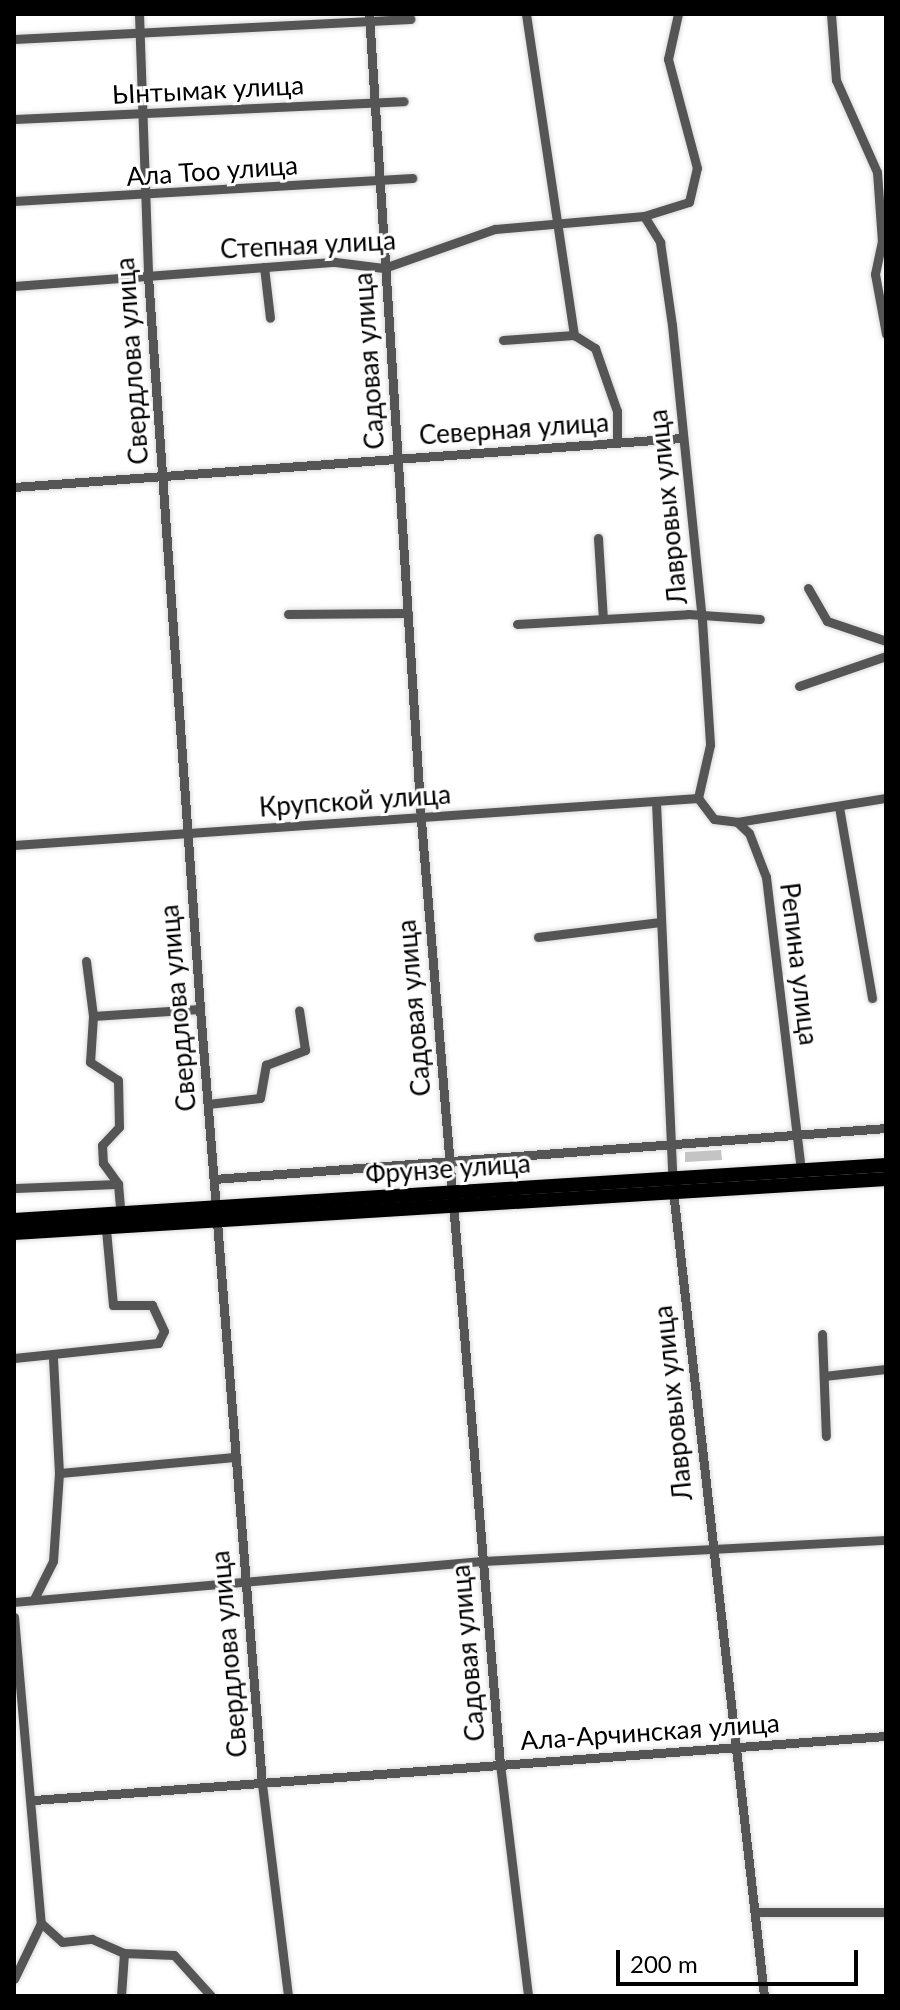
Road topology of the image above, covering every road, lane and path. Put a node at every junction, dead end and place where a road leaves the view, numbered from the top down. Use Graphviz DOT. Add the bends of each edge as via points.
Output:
graph roads {
  1 [pos="139,14"];
  2 [pos="526,14"];
  3 [pos="678,14"];
  4 [pos="831,14"];
  5 [pos="369,18"];
  6 [pos="410,19"];
  7 [pos="139,37"];
  8 [pos="14,39"];
  9 [pos="404,101"];
  10 [pos="370,103"];
  11 [pos="140,116"];
  12 [pos="14,119"];
  13 [pos="412,178"];
  14 [pos="376,182"];
  15 [pos="145,198"];
  16 [pos="14,201"];
  17 [pos="644,216"];
  18 [pos="556,218"];
  19 [pos="884,241"];
  20 [pos="264,267"];
  21 [pos="384,268"];
  22 [pos="148,276"];
  23 [pos="14,286"];
  24 [pos="270,318"];
  25 [pos="886,334"];
  26 [pos="574,335"];
  27 [pos="503,340"];
  28 [pos="681,438"];
  29 [pos="617,443"];
  30 [pos="398,459"];
  31 [pos="162,477"];
  32 [pos="14,487"];
  33 [pos="598,538"];
  34 [pos="808,588"];
  35 [pos="408,613"];
  36 [pos="288,614"];
  37 [pos="603,619"];
  38 [pos="760,619"];
  39 [pos="702,620"];
  40 [pos="517,624"];
  41 [pos="886,641"];
  42 [pos="886,656"];
  43 [pos="799,686"];
  44 [pos="698,798"];
  45 [pos="886,798"];
  46 [pos="656,802"];
  47 [pos="839,807"];
  48 [pos="421,820"];
  49 [pos="737,822"];
  50 [pos="186,831"];
  51 [pos="14,845"];
  52 [pos="660,922"];
  53 [pos="538,937"];
  54 [pos="86,961"];
  55 [pos="872,998"];
  56 [pos="200,1009"];
  57 [pos="299,1010"];
  58 [pos="93,1016"];
  59 [pos="208,1104"];
  60 [pos="886,1128"];
  61 [pos="797,1135"];
  62 [pos="671,1145"];
  63 [pos="449,1161"];
  64 [pos="886,1165"];
  65 [pos="801,1170"];
  66 [pos="214,1179"];
  67 [pos="886,1179"];
  68 [pos="118,1184"];
  69 [pos="673,1185"];
  70 [pos="14,1188"];
  71 [pos="452,1199"];
  72 [pos="218,1215"];
  73 [pos="14,1220"];
  74 [pos="116,1224"];
  75 [pos="14,1233"];
  76 [pos="822,1334"];
  77 [pos="53,1357"];
  78 [pos="14,1358"];
  79 [pos="886,1369"];
  80 [pos="824,1376"];
  81 [pos="826,1436"];
  82 [pos="235,1457"];
  83 [pos="59,1473"];
  84 [pos="886,1540"];
  85 [pos="711,1551"];
  86 [pos="483,1561"];
  87 [pos="244,1580"];
  88 [pos="34,1599"];
  89 [pos="14,1602"];
  90 [pos="14,1617"];
  91 [pos="886,1736"];
  92 [pos="734,1749"];
  93 [pos="500,1764"];
  94 [pos="262,1784"];
  95 [pos="34,1800"];
  96 [pos="755,1912"];
  97 [pos="886,1912"];
  98 [pos="41,1923"];
  99 [pos="124,1953"];
  100 [pos="14,1979"];
  101 [pos="121,1996"];
  102 [pos="211,1996"];
  103 [pos="288,1996"];
  104 [pos="528,1996"];
  105 [pos="764,1996"];
  1 -- 7 [label="street, Свердлова улица"];
  2 -- 18 [label="street"];
  3 -- 17 [label="street, Степная улица" via="668,59 697,168 696,192 689,202"];
  4 -- 19 [label="street" via="836,80 877,172"];
  5 -- 6 [label="street"];
  5 -- 7 [label="street"];
  5 -- 10 [label="street, Садовая улица"];
  7 -- 8 [label="street"];
  7 -- 11 [label="street, Свердлова улица"];
  9 -- 10 [label="street, Ынтымак улица"];
  10 -- 11 [label="street, Ынтымак улица"];
  10 -- 14 [label="street, Садовая улица"];
  11 -- 12 [label="street, Ынтымак улица"];
  11 -- 15 [label="street, Свердлова улица"];
  13 -- 14 [label="street, Ала Тоо улица"];
  14 -- 15 [label="street, Ала Тоо улица"];
  14 -- 21 [label="street, Садовая улица"];
  15 -- 16 [label="street, Ала Тоо улица"];
  15 -- 22 [label="street, Свердлова улица"];
  17 -- 18 [label="street, Степная улица"];
  17 -- 28 [label="street, Лавровых улица" via="660,242"];
  18 -- 21 [label="street, Степная улица" via="541,227 495,229"];
  18 -- 26 [label="street"];
  19 -- 25 [label="street" via="875,274"];
  20 -- 21 [label="street, Степная улица" via="335,262"];
  20 -- 22 [label="street, Степная улица"];
  20 -- 24 [label="street"];
  21 -- 30 [label="street, Садовая улица"];
  22 -- 23 [label="street, Степная улица"];
  22 -- 31 [label="street, Свердлова улица"];
  26 -- 27 [label="street"];
  26 -- 29 [label="street" via="595,348 617,411"];
  28 -- 29 [label="street, Северная улица"];
  28 -- 39 [label="street, Лавровых улица"];
  29 -- 30 [label="street, Северная улица"];
  30 -- 31 [label="street, Северная улица"];
  30 -- 35 [label="street, Садовая улица"];
  31 -- 32 [label="street, Северная улица"];
  31 -- 50 [label="street, Свердлова улица"];
  33 -- 37 [label="street"];
  34 -- 41 [label="street" via="827,621"];
  35 -- 36 [label="street"];
  35 -- 48 [label="street, Садовая улица"];
  37 -- 39 [label="street"];
  37 -- 40 [label="street"];
  38 -- 39 [label="street"];
  39 -- 44 [label="street, Лавровых улица" via="710,745"];
  42 -- 43 [label="street"];
  44 -- 46 [label="street, Крупской улица"];
  44 -- 49 [label="street, Репина улица" via="714,819"];
  45 -- 47 [label="street"];
  46 -- 48 [label="street, Крупской улица"];
  46 -- 52 [label="street, Лавровых улица"];
  47 -- 49 [label="street"];
  47 -- 55 [label="street"];
  48 -- 50 [label="street, Крупской улица"];
  48 -- 63 [label="street, Садовая улица"];
  49 -- 61 [label="street, Репина улица" via="758,845 766,877"];
  50 -- 51 [label="street, Крупской улица"];
  50 -- 56 [label="street, Свердлова улица"];
  52 -- 53 [label="street"];
  52 -- 62 [label="street, Лавровых улица"];
  54 -- 58 [label="street"];
  56 -- 58 [label="street"];
  56 -- 59 [label="street, Свердлова улица"];
  57 -- 59 [label="street" via="305,1050 266,1065 260,1098"];
  58 -- 68 [label="street" via="90,1062 118,1080 119,1127 102,1145 103,1163"];
  59 -- 66 [label="street, Свердлова улица"];
  60 -- 61 [label="street"];
  61 -- 62 [label="street"];
  61 -- 65 [label="street, Репина улица"];
  62 -- 63 [label="street"];
  62 -- 69 [label="street, Лавровых улица"];
  63 -- 66 [label="street"];
  63 -- 71 [label="street, Садовая улица"];
  64 -- 65 [label="main road, Фрунзе улица"];
  65 -- 69 [label="main road, Фрунзе улица"];
  66 -- 72 [label="street, Свердлова улица"];
  67 -- 69 [label="main road, Фрунзе улица"];
  68 -- 70 [label="street"];
  68 -- 74 [label="street"];
  69 -- 71 [label="main road, Фрунзе улица"];
  69 -- 85 [label="street, Лавровых улица"];
  71 -- 72 [label="main road, Фрунзе улица"];
  71 -- 86 [label="street, Садовая улица"];
  72 -- 74 [label="main road, Фрунзе улица"];
  72 -- 82 [label="street, Свердлова улица"];
  73 -- 74 [label="main road, Фрунзе улица"];
  74 -- 75 [label="main road, Фрунзе улица"];
  74 -- 77 [label="street" via="113,1305 152,1305 164,1331 145,1347 122,1344"];
  76 -- 80 [label="street"];
  77 -- 78 [label="street"];
  77 -- 83 [label="street"];
  79 -- 80 [label="street"];
  80 -- 81 [label="street"];
  82 -- 83 [label="street"];
  82 -- 87 [label="street, Свердлова улица"];
  83 -- 88 [label="street" via="53,1561"];
  84 -- 85 [label="street"];
  85 -- 86 [label="street"];
  85 -- 92 [label="street, Лавровых улица" via="724,1602"];
  86 -- 87 [label="street"];
  86 -- 93 [label="street, Садовая улица"];
  87 -- 88 [label="street"];
  87 -- 94 [label="street, Свердлова улица"];
  88 -- 89 [label="street"];
  90 -- 95 [label="street"];
  91 -- 92 [label="street, Ала-Арчинская улица"];
  92 -- 93 [label="street, Ала-Арчинская улица"];
  92 -- 96 [label="street, Лавровых улица"];
  93 -- 94 [label="street, Ала-Арчинская улица"];
  93 -- 104 [label="street, Садовая улица"];
  94 -- 95 [label="street, Ала-Арчинская улица"];
  94 -- 103 [label="street, Свердлова улица"];
  95 -- 98 [label="street"];
  96 -- 97 [label="street"];
  96 -- 105 [label="street, Лавровых улица"];
  98 -- 99 [label="street" via="62,1942 92,1939"];
  98 -- 100 [label="street"];
  99 -- 101 [label="street"];
  99 -- 102 [label="street" via="174,1955"];
}
